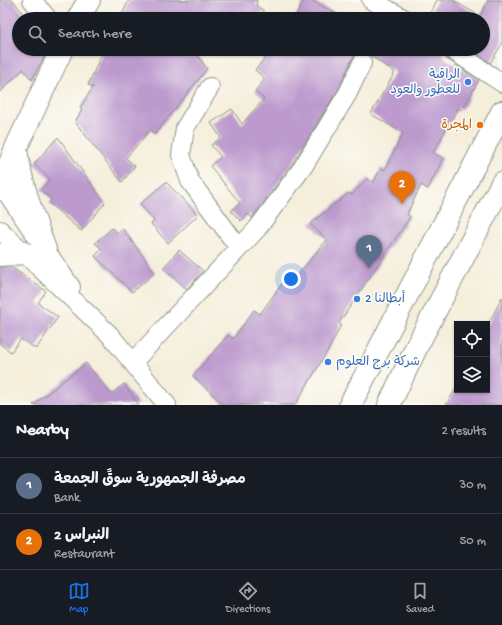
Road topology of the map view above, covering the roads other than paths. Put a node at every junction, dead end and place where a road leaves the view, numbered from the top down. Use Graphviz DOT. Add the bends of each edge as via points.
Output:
graph roads {
  1 [pos="32,0"];
  2 [pos="88,0"];
  3 [pos="371,0"];
  4 [pos="392,5"];
  5 [pos="42,12"];
  6 [pos="82,12"];
  7 [pos="59,56"];
  8 [pos="461,56"];
  9 [pos="362,63"];
  10 [pos="502,83"];
  11 [pos="210,87"];
  12 [pos="502,112"];
  13 [pos="16,148"];
  14 [pos="502,182"];
  15 [pos="1,188"];
  16 [pos="0,230"];
  17 [pos="239,248"];
  18 [pos="45,249"];
  19 [pos="24,253"];
  20 [pos="0,255"];
  21 [pos="92,317"];
  22 [pos="133,362"];
  23 [pos="167,405"];
  24 [pos="350,405"];
  25 [pos="389,405"];
  1 -- 5 [label="street"];
  2 -- 6 [label="main road"];
  3 -- 4 [label="street"];
  7 -- 13 [label="main road"];
  8 -- 10 [label="street"];
  9 -- 17 [label="street" via="348,93 303,167 257,229"];
  11 -- 17 [label="street" via="185,128 180,155 190,181"];
  12 -- 24 [label="main road"];
  13 -- 15 [label="main road"];
  13 -- 18 [label="main road" via="21,181"];
  14 -- 25 [label="main road"];
  15 -- 18 [label="street"];
  16 -- 19 [label="street"];
  17 -- 22 [label="street"];
  18 -- 21 [label="street"];
  19 -- 20 [label="main road"];
  19 -- 21 [label="street"];
  21 -- 22 [label="street"];
  22 -- 23 [label="street"];
}
